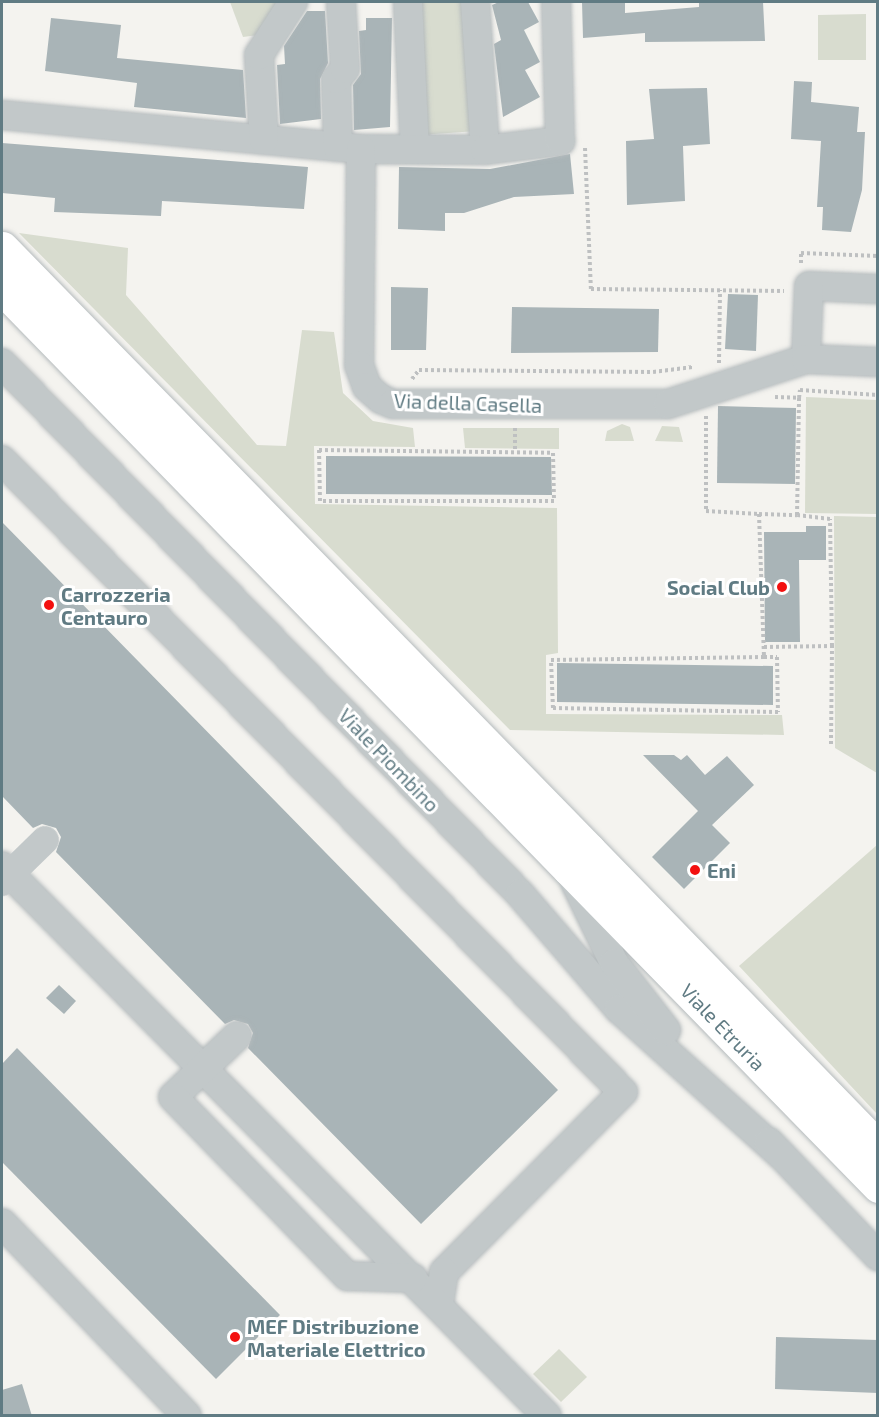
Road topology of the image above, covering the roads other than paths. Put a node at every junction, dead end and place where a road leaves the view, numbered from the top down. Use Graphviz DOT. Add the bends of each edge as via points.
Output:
graph roads {
  1 [pos="293,2"];
  2 [pos="341,2"];
  3 [pos="408,2"];
  4 [pos="476,2"];
  5 [pos="556,2"];
  6 [pos="2,115"];
  7 [pos="264,140"];
  8 [pos="350,148"];
  9 [pos="415,149"];
  10 [pos="485,150"];
  11 [pos="2,248"];
  12 [pos="2,288"];
  13 [pos="878,289"];
  14 [pos="806,359"];
  15 [pos="878,362"];
  16 [pos="2,363"];
  17 [pos="99,367"];
  18 [pos="2,460"];
  19 [pos="45,840"];
  20 [pos="579,859"];
  21 [pos="2,866"];
  22 [pos="2,882"];
  23 [pos="237,1036"];
  24 [pos="878,1147"];
  25 [pos="780,1154"];
  26 [pos="878,1186"];
  27 [pos="2,1223"];
  28 [pos="878,1256"];
  29 [pos="413,1278"];
  30 [pos="439,1304"];
  31 [pos="187,1416"];
  32 [pos="547,1416"];
  1 -- 7 [label="street" via="259,55"];
  2 -- 8 [label="street, Via della Casella" via="345,69 336,79"];
  3 -- 9 [label="street"];
  4 -- 10 [label="street"];
  5 -- 10 [label="street" via="560,141"];
  6 -- 7 [label="street"];
  7 -- 8 [label="street"];
  8 -- 9 [label="street"];
  8 -- 14 [label="street, Via della Casella" via="359,365 367,387 381,399 393,404 668,404"];
  9 -- 10 [label="street"];
  11 -- 17 [label="main road"];
  12 -- 17 [label="main road"];
  13 -- 14 [label="street" via="809,286"];
  14 -- 15 [label="street"];
  16 -- 25 [label="street, Viale Piombino" via="520,894 619,1009"];
  17 -- 20 [label="main road"];
  18 -- 30 [label="street" via="623,1092 444,1272"];
  19 -- 22 [label="street, bridge"];
  20 -- 24 [label="main road, Viale Etruria"];
  20 -- 25 [label="street, Viale Piombino" via="595,931 627,984"];
  20 -- 26 [label="main road, Viale Etruria"];
  21 -- 29 [label="street"];
  23 -- 29 [label="street" via="173,1097 347,1276"];
  25 -- 28 [label="street, Viale Piombino"];
  27 -- 31 [label="street"];
  29 -- 30 [label="street"];
  30 -- 32 [label="street"];
}
